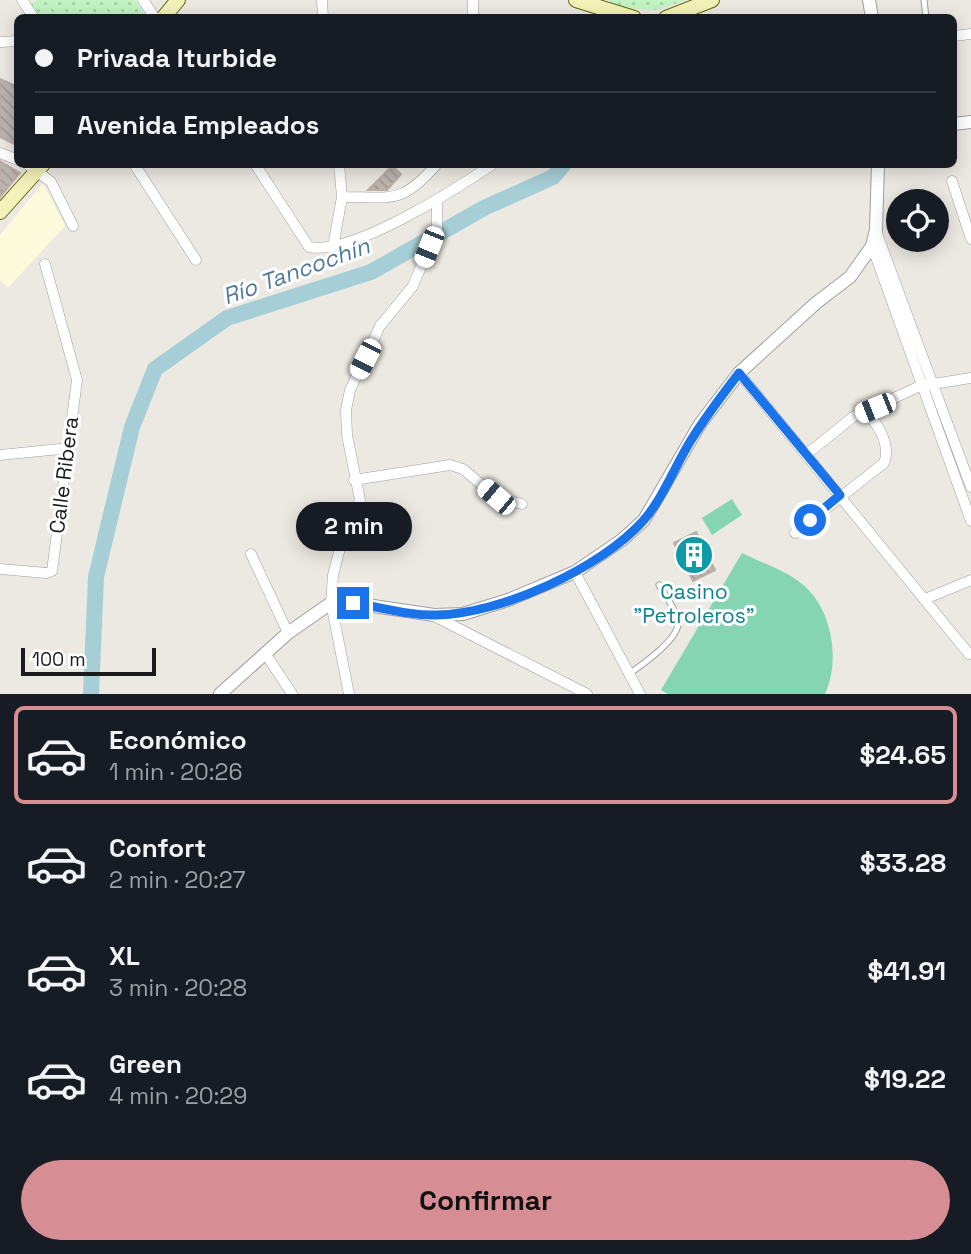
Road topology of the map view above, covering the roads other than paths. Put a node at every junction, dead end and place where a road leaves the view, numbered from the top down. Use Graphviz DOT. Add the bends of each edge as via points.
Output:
graph roads {
  1 [pos="178,0"];
  2 [pos="576,0"];
  3 [pos="712,0"];
  4 [pos="681,6"];
  5 [pos="166,14"];
  6 [pos="621,14"];
  7 [pos="34,168"];
  8 [pos="38,168"];
  9 [pos="137,168"];
  10 [pos="258,168"];
  11 [pos="339,168"];
  12 [pos="434,168"];
  13 [pos="487,168"];
  14 [pos="878,168"];
  15 [pos="952,181"];
  16 [pos="342,197"];
  17 [pos="438,201"];
  18 [pos="0,212"];
  19 [pos="73,226"];
  20 [pos="876,230"];
  21 [pos="971,239"];
  22 [pos="872,246"];
  23 [pos="333,247"];
  24 [pos="196,260"];
  25 [pos="45,264"];
  26 [pos="739,373"];
  27 [pos="971,377"];
  28 [pos="932,383"];
  29 [pos="920,386"];
  30 [pos="862,413"];
  31 [pos="69,448"];
  32 [pos="807,454"];
  33 [pos="0,455"];
  34 [pos="354,480"];
  35 [pos="971,487"];
  36 [pos="840,495"];
  37 [pos="522,504"];
  38 [pos="971,521"];
  39 [pos="795,533"];
  40 [pos="251,554"];
  41 [pos="0,569"];
  42 [pos="575,572"];
  43 [pos="971,580"];
  44 [pos="659,585"];
  45 [pos="925,599"];
  46 [pos="331,603"];
  47 [pos="434,615"];
  48 [pos="288,633"];
  49 [pos="265,653"];
  50 [pos="969,654"];
  51 [pos="630,673"];
  52 [pos="220,694"];
  53 [pos="292,694"];
  54 [pos="349,694"];
  55 [pos="587,694"];
  56 [pos="640,694"];
  1 -- 5 [label="main road"];
  2 -- 6 [label="main road"];
  3 -- 4 [label="main road"];
  7 -- 18 [label="main road"];
  8 -- 19 [label="street" via="51,182"];
  9 -- 24 [label="street"];
  10 -- 23 [label="street" via="309,247"];
  11 -- 16 [label="street"];
  12 -- 16 [label="street" via="416,188 399,197"];
  13 -- 17 [label="street"];
  14 -- 20 [label="street"];
  15 -- 21 [label="street"];
  16 -- 23 [label="street"];
  17 -- 23 [label="street"];
  17 -- 34 [label="street" via="437,228 413,286 380,326 350,390 346,435"];
  20 -- 22 [label="street"];
  20 -- 28 [label="street"];
  22 -- 26 [label="street" via="850,277"];
  22 -- 29 [label="street"];
  25 -- 31 [label="street, Calle Ribera" via="76,380"];
  26 -- 32 [label="street"];
  26 -- 42 [label="street" via="701,424 644,520"];
  27 -- 28 [label="street"];
  28 -- 29 [label="street"];
  28 -- 35 [label="street"];
  29 -- 30 [label="street"];
  29 -- 38 [label="street"];
  30 -- 32 [label="street"];
  30 -- 36 [label="street" via="877,425 887,457 877,471"];
  31 -- 33 [label="street"];
  31 -- 41 [label="street, Calle Ribera" via="52,571"];
  32 -- 36 [label="street"];
  34 -- 37 [label="street" via="450,465 463,469 496,497"];
  34 -- 46 [label="street" via="360,500 340,548"];
  36 -- 39 [label="street"];
  36 -- 45 [label="street"];
  40 -- 48 [label="street"];
  42 -- 47 [label="street" via="463,614"];
  42 -- 51 [label="street"];
  43 -- 45 [label="street"];
  44 -- 51 [label="lane" via="678,621 677,629"];
  45 -- 50 [label="street"];
  46 -- 47 [label="street"];
  46 -- 48 [label="street"];
  46 -- 54 [label="street"];
  47 -- 55 [label="street"];
  48 -- 49 [label="street"];
  49 -- 52 [label="street"];
  49 -- 53 [label="street"];
  51 -- 56 [label="street"];
}
